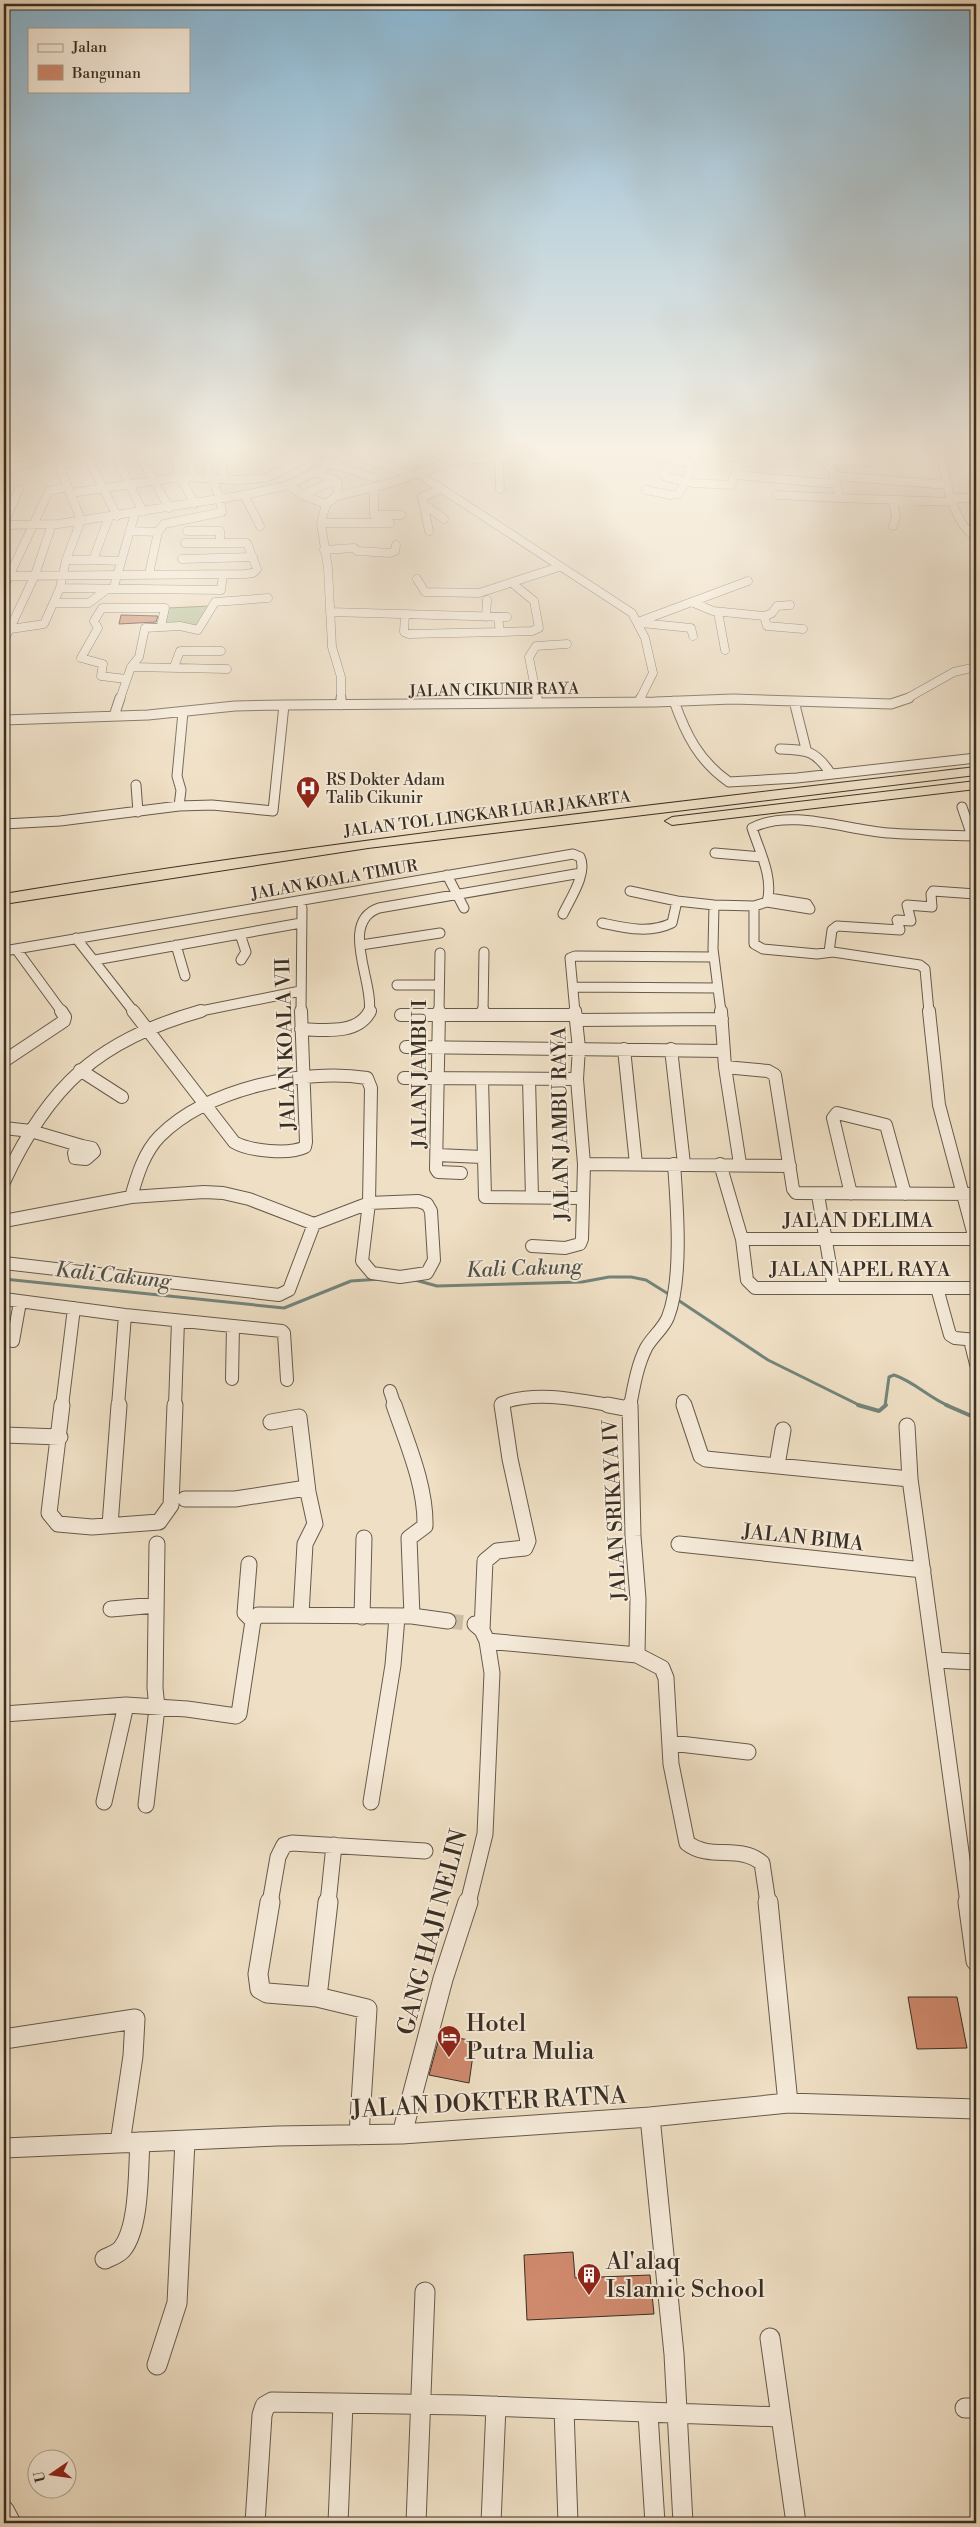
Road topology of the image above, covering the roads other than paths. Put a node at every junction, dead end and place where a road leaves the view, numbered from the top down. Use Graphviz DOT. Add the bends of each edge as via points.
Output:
graph roads {
  1 [pos="38,568"];
  2 [pos="65,568"];
  3 [pos="119,568"];
  4 [pos="150,568"];
  5 [pos="180,568"];
  6 [pos="256,568"];
  7 [pos="328,568"];
  8 [pos="555,568"];
  9 [pos="559,568"];
  10 [pos="149,574"];
  11 [pos="178,574"];
  12 [pos="65,575"];
  13 [pos="117,575"];
  14 [pos="224,575"];
  15 [pos="6,576"];
  16 [pos="35,576"];
  17 [pos="417,579"];
  18 [pos="748,581"];
  19 [pos="512,583"];
  20 [pos="4,586"];
  21 [pos="60,588"];
  22 [pos="109,590"];
  23 [pos="221,590"];
  24 [pos="268,598"];
  25 [pos="225,600"];
  26 [pos="487,600"];
  27 [pos="54,603"];
  28 [pos="694,603"];
  29 [pos="790,605"];
  30 [pos="330,612"];
  31 [pos="718,612"];
  32 [pos="405,614"];
  33 [pos="765,616"];
  34 [pos="486,617"];
  35 [pos="638,623"];
  36 [pos="161,626"];
  37 [pos="804,629"];
  38 [pos="7,630"];
  39 [pos="500,632"];
  40 [pos="693,636"];
  41 [pos="4,641"];
  42 [pos="567,644"];
  43 [pos="221,650"];
  44 [pos="725,650"];
  45 [pos="131,667"];
  46 [pos="174,667"];
  47 [pos="976,667"];
  48 [pos="227,669"];
  49 [pos="126,679"];
  50 [pos="674,701"];
  51 [pos="794,701"];
  52 [pos="639,702"];
  53 [pos="538,703"];
  54 [pos="284,705"];
  55 [pos="341,705"];
  56 [pos="183,712"];
  57 [pos="114,716"];
  58 [pos="4,720"];
  59 [pos="780,749"];
  60 [pos="806,750"];
  61 [pos="976,758"];
  62 [pos="976,771"];
  63 [pos="831,774"];
  64 [pos="136,784"];
  65 [pos="976,786"];
  66 [pos="179,806"];
  67 [pos="962,807"];
  68 [pos="138,812"];
  69 [pos="4,824"];
  70 [pos="974,836"];
  71 [pos="716,853"];
  72 [pos="762,857"];
  73 [pos="581,873"];
  74 [pos="447,875"];
  75 [pos="630,891"];
  76 [pos="976,894"];
  77 [pos="457,895"];
  78 [pos="4,898"];
  79 [pos="677,901"];
  80 [pos="714,905"];
  81 [pos="754,906"];
  82 [pos="302,908"];
  83 [pos="464,908"];
  84 [pos="4,910"];
  85 [pos="563,914"];
  86 [pos="301,923"];
  87 [pos="602,923"];
  88 [pos="440,933"];
  89 [pos="240,934"];
  90 [pos="76,938"];
  91 [pos="176,945"];
  92 [pos="360,945"];
  93 [pos="16,949"];
  94 [pos="4,951"];
  95 [pos="484,952"];
  96 [pos="829,952"];
  97 [pos="440,953"];
  98 [pos="714,957"];
  99 [pos="95,960"];
  100 [pos="241,960"];
  101 [pos="185,976"];
  102 [pos="397,985"];
  103 [pos="438,985"];
  104 [pos="574,988"];
  105 [pos="717,988"];
  106 [pos="300,991"];
  107 [pos="483,1014"];
  108 [pos="401,1015"];
  109 [pos="438,1015"];
  110 [pos="576,1017"];
  111 [pos="722,1019"];
  112 [pos="147,1029"];
  113 [pos="301,1029"];
  114 [pos="406,1047"];
  115 [pos="439,1047"];
  116 [pos="579,1048"];
  117 [pos="624,1049"];
  118 [pos="671,1049"];
  119 [pos="723,1051"];
  120 [pos="4,1061"];
  121 [pos="725,1067"];
  122 [pos="80,1070"];
  123 [pos="302,1078"];
  124 [pos="404,1078"];
  125 [pos="438,1078"];
  126 [pos="482,1079"];
  127 [pos="529,1079"];
  128 [pos="577,1079"];
  129 [pos="122,1097"];
  130 [pos="206,1104"];
  131 [pos="4,1128"];
  132 [pos="31,1131"];
  133 [pos="82,1146"];
  134 [pos="437,1156"];
  135 [pos="482,1157"];
  136 [pos="584,1164"];
  137 [pos="636,1164"];
  138 [pos="679,1164"];
  139 [pos="720,1164"];
  140 [pos="740,1164"];
  141 [pos="790,1166"];
  142 [pos="461,1173"];
  143 [pos="5,1178"];
  144 [pos="851,1194"];
  145 [pos="905,1194"];
  146 [pos="970,1194"];
  147 [pos="818,1195"];
  148 [pos="131,1197"];
  149 [pos="532,1197"];
  150 [pos="582,1198"];
  151 [pos="369,1203"];
  152 [pos="4,1221"];
  153 [pos="314,1224"];
  154 [pos="742,1239"];
  155 [pos="825,1239"];
  156 [pos="976,1241"];
  157 [pos="532,1246"];
  158 [pos="4,1263"];
  159 [pos="834,1288"];
  160 [pos="937,1288"];
  161 [pos="976,1288"];
  162 [pos="4,1299"];
  163 [pos="20,1302"];
  164 [pos="74,1308"];
  165 [pos="125,1315"];
  166 [pos="178,1321"];
  167 [pos="232,1326"];
  168 [pos="973,1340"];
  169 [pos="12,1341"];
  170 [pos="976,1364"];
  171 [pos="232,1378"];
  172 [pos="287,1380"];
  173 [pos="390,1391"];
  174 [pos="683,1402"];
  175 [pos="629,1409"];
  176 [pos="271,1422"];
  177 [pos="906,1426"];
  178 [pos="783,1430"];
  179 [pos="4,1435"];
  180 [pos="60,1437"];
  181 [pos="777,1465"];
  182 [pos="910,1479"];
  183 [pos="308,1492"];
  184 [pos="185,1499"];
  185 [pos="110,1525"];
  186 [pos="364,1538"];
  187 [pos="157,1544"];
  188 [pos="679,1544"];
  189 [pos="249,1564"];
  190 [pos="923,1570"];
  191 [pos="156,1605"];
  192 [pos="111,1609"];
  193 [pos="300,1614"];
  194 [pos="405,1616"];
  195 [pos="362,1617"];
  196 [pos="253,1621"];
  197 [pos="448,1621"];
  198 [pos="481,1631"];
  199 [pos="638,1655"];
  200 [pos="935,1660"];
  201 [pos="976,1662"];
  202 [pos="126,1706"];
  203 [pos="157,1708"];
  204 [pos="4,1714"];
  205 [pos="671,1743"];
  206 [pos="748,1752"];
  207 [pos="104,1802"];
  208 [pos="371,1802"];
  209 [pos="146,1805"];
  210 [pos="334,1845"];
  211 [pos="425,1851"];
  212 [pos="976,1961"];
  213 [pos="318,1997"];
  214 [pos="4,2039"];
  215 [pos="788,2104"];
  216 [pos="976,2108"];
  217 [pos="650,2117"];
  218 [pos="402,2134"];
  219 [pos="358,2135"];
  220 [pos="140,2142"];
  221 [pos="185,2142"];
  222 [pos="120,2143"];
  223 [pos="4,2148"];
  224 [pos="105,2259"];
  225 [pos="426,2292"];
  226 [pos="770,2338"];
  227 [pos="157,2365"];
  228 [pos="343,2404"];
  229 [pos="420,2406"];
  230 [pos="496,2406"];
  231 [pos="564,2409"];
  232 [pos="648,2414"];
  233 [pos="677,2414"];
  234 [pos="780,2417"];
  235 [pos="4,2510"];
  236 [pos="11,2523"];
  237 [pos="255,2523"];
  238 [pos="338,2523"];
  239 [pos="416,2523"];
  240 [pos="491,2523"];
  241 [pos="568,2523"];
  242 [pos="655,2523"];
  243 [pos="683,2523"];
  244 [pos="796,2523"];
  1 -- 16 [label="street"];
  2 -- 12 [label="street"];
  3 -- 13 [label="street"];
  4 -- 10 [label="street"];
  5 -- 11 [label="street"];
  6 -- 14 [label="street" via="253,573"];
  7 -- 30 [label="street"];
  8 -- 19 [label="street"];
  9 -- 35 [label="street" via="632,613"];
  10 -- 11 [label="street"];
  10 -- 13 [label="street"];
  11 -- 14 [label="street"];
  12 -- 13 [label="street"];
  12 -- 16 [label="street"];
  12 -- 21 [label="street"];
  13 -- 22 [label="street"];
  14 -- 23 [label="street"];
  15 -- 16 [label="street"];
  15 -- 20 [label="street"];
  16 -- 38 [label="street"];
  17 -- 19 [label="street" via="427,592 479,593"];
  18 -- 28 [label="street"];
  19 -- 39 [label="street" via="534,599 539,628 532,632"];
  21 -- 22 [label="street"];
  21 -- 27 [label="street"];
  22 -- 23 [label="street"];
  22 -- 27 [label="street" via="90,603"];
  23 -- 25 [label="street"];
  24 -- 25 [label="street"];
  25 -- 36 [label="street" via="214,603 200,629"];
  26 -- 34 [label="street"];
  27 -- 38 [label="street" via="44,624"];
  28 -- 31 [label="street"];
  28 -- 35 [label="street"];
  29 -- 33 [label="street" via="776,606"];
  30 -- 32 [label="street"];
  30 -- 55 [label="street" via="332,647 341,678"];
  31 -- 33 [label="street"];
  31 -- 44 [label="street"];
  32 -- 34 [label="street"];
  32 -- 39 [label="street" via="403,629 406,633"];
  33 -- 37 [label="street" via="767,626"];
  34 -- 39 [label="street" via="503,617"];
  35 -- 40 [label="street" via="691,628"];
  35 -- 52 [label="street" via="645,638 652,673"];
  36 -- 45 [label="street" via="143,629 139,657"];
  36 -- 49 [label="street" via="165,608 102,608 94,621 98,628 82,658 103,664 101,676"];
  38 -- 41 [label="street"];
  42 -- 53 [label="street" via="536,646 529,657"];
  43 -- 46 [label="street" via="183,650 178,653"];
  45 -- 46 [label="street"];
  45 -- 49 [label="street"];
  46 -- 48 [label="street"];
  47 -- 51 [label="street, JALAN CIKUNIR RAYA" via="955,672 899,702"];
  49 -- 57 [label="street"];
  50 -- 51 [label="street, JALAN CIKUNIR RAYA"];
  50 -- 52 [label="street, JALAN CIKUNIR RAYA"];
  50 -- 63 [label="street" via="690,745 729,782"];
  51 -- 60 [label="street"];
  52 -- 53 [label="street, JALAN CIKUNIR RAYA"];
  53 -- 55 [label="street, JALAN CIKUNIR RAYA"];
  54 -- 55 [label="street, JALAN CIKUNIR RAYA"];
  54 -- 56 [label="street, JALAN CIKUNIR RAYA" via="229,706"];
  54 -- 66 [label="street" via="273,811 212,805"];
  56 -- 57 [label="street, JALAN CIKUNIR RAYA"];
  56 -- 66 [label="street" via="177,772 181,790"];
  57 -- 58 [label="street, JALAN CIKUNIR RAYA"];
  59 -- 60 [label="street"];
  60 -- 63 [label="street" via="820,755"];
  61 -- 63 [label="street"];
  62 -- 78 [label="highway, JALAN TOL LINGKAR LUAR JAKARTA" via="386,842"];
  64 -- 68 [label="street"];
  65 -- 84 [label="highway, JALAN TOL LINGKAR LUAR JAKARTA" via="329,860 143,886"];
  66 -- 68 [label="street"];
  67 -- 70 [label="street"];
  68 -- 69 [label="street"];
  70 -- 72 [label="street" via="887,833 795,819 761,823 752,828"];
  71 -- 72 [label="street"];
  72 -- 81 [label="street" via="768,900"];
  73 -- 74 [label="street, JALAN KOALA TIMUR" via="583,863 580,857 566,854"];
  73 -- 77 [label="street"];
  73 -- 85 [label="street"];
  74 -- 77 [label="street"];
  74 -- 90 [label="street, JALAN KOALA TIMUR"];
  75 -- 79 [label="street"];
  76 -- 96 [label="street" via="933,891 932,906 907,905 912,921 897,920 900,930 837,926 832,930"];
  77 -- 83 [label="street"];
  77 -- 92 [label="street" via="368,912 363,917"];
  79 -- 80 [label="street"];
  79 -- 87 [label="street" via="672,923 665,928 631,928"];
  80 -- 81 [label="street"];
  80 -- 98 [label="street"];
  81 -- 96 [label="street" via="754,944 763,949 817,954"];
  82 -- 86 [label="street, JALAN KOALA VII"];
  86 -- 89 [label="street"];
  86 -- 106 [label="street, JALAN KOALA VII"];
  88 -- 92 [label="street"];
  89 -- 91 [label="street"];
  89 -- 100 [label="street" via="246,952"];
  90 -- 93 [label="street, JALAN KOALA TIMUR"];
  90 -- 99 [label="street"];
  91 -- 99 [label="street"];
  91 -- 101 [label="street"];
  92 -- 113 [label="street" via="370,1010 368,1018 361,1025 350,1027"];
  93 -- 94 [label="street, JALAN KOALA TIMUR"];
  93 -- 120 [label="street" via="65,1017 64,1021"];
  95 -- 107 [label="street"];
  96 -- 146 [label="street" via="920,964 925,969 938,1105"];
  97 -- 103 [label="street, JALAN JAMBU I"];
  98 -- 104 [label="street, JALAN JAMBU RAYA" via="575,956 570,958"];
  98 -- 105 [label="street"];
  99 -- 112 [label="street"];
  102 -- 103 [label="street"];
  103 -- 109 [label="street, JALAN JAMBU I"];
  104 -- 105 [label="street"];
  104 -- 110 [label="street, JALAN JAMBU RAYA"];
  105 -- 111 [label="street"];
  106 -- 112 [label="street" via="225,1005"];
  106 -- 113 [label="street, JALAN KOALA VII"];
  107 -- 109 [label="street"];
  107 -- 110 [label="street"];
  108 -- 109 [label="street"];
  109 -- 115 [label="street, JALAN JAMBU I"];
  110 -- 111 [label="street"];
  110 -- 116 [label="street, JALAN JAMBU RAYA"];
  111 -- 119 [label="street"];
  112 -- 122 [label="street" via="108,1048"];
  112 -- 130 [label="street"];
  113 -- 123 [label="street, JALAN KOALA VII"];
  114 -- 115 [label="street"];
  115 -- 116 [label="street"];
  115 -- 125 [label="street, JALAN JAMBU I"];
  116 -- 117 [label="street"];
  116 -- 128 [label="street, JALAN JAMBU RAYA"];
  117 -- 118 [label="street"];
  117 -- 137 [label="street"];
  118 -- 119 [label="street"];
  118 -- 138 [label="street, JALAN SRIKAYA IV"];
  119 -- 121 [label="street"];
  121 -- 140 [label="street"];
  121 -- 141 [label="street" via="768,1071 775,1075"];
  122 -- 129 [label="street"];
  122 -- 132 [label="street" via="49,1104"];
  123 -- 130 [label="street" via="260,1086"];
  123 -- 130 [label="street, JALAN KOALA VII" via="306,1142 305,1147 296,1152 237,1144"];
  123 -- 151 [label="street" via="346,1075 367,1078 372,1088"];
  124 -- 125 [label="street"];
  125 -- 126 [label="street"];
  125 -- 134 [label="street, JALAN JAMBU I"];
  126 -- 127 [label="street"];
  126 -- 135 [label="street"];
  127 -- 128 [label="street"];
  127 -- 149 [label="street"];
  128 -- 136 [label="street, JALAN JAMBU RAYA"];
  130 -- 148 [label="street" via="178,1120 146,1154"];
  131 -- 132 [label="street"];
  132 -- 133 [label="street"];
  132 -- 143 [label="street"];
  134 -- 135 [label="street"];
  134 -- 142 [label="street, JALAN JAMBU I" via="438,1172"];
  135 -- 149 [label="street" via="484,1197"];
  136 -- 137 [label="street"];
  136 -- 150 [label="street, JALAN JAMBU RAYA"];
  137 -- 138 [label="street"];
  138 -- 139 [label="street"];
  138 -- 175 [label="street, JALAN SRIKAYA IV" via="672,1308 641,1360"];
  139 -- 140 [label="street"];
  139 -- 154 [label="street, JALAN APEL RAYA"];
  140 -- 141 [label="street"];
  141 -- 147 [label="street" via="796,1194"];
  144 -- 145 [label="street"];
  144 -- 145 [label="street" via="833,1118 837,1112 886,1124"];
  144 -- 147 [label="street"];
  145 -- 146 [label="street"];
  146 -- 156 [label="street"];
  147 -- 155 [label="street"];
  148 -- 152 [label="street"];
  148 -- 153 [label="street" via="223,1193 249,1199"];
  149 -- 150 [label="street"];
  150 -- 157 [label="street, JALAN JAMBU RAYA" via="580,1244 566,1248"];
  151 -- 151 [label="street" via="362,1261 364,1268 372,1274 414,1276 426,1273 434,1260 431,1211 427,1204 418,1201"];
  151 -- 153 [label="street"];
  153 -- 158 [label="street" via="289,1290 279,1295"];
  154 -- 155 [label="street, JALAN DELIMA"];
  154 -- 159 [label="street, JALAN APEL RAYA" via="747,1280 755,1288"];
  155 -- 156 [label="street, JALAN DELIMA"];
  155 -- 159 [label="street"];
  159 -- 160 [label="street, JALAN APEL RAYA"];
  160 -- 161 [label="street, JALAN APEL RAYA"];
  160 -- 168 [label="street" via="950,1336"];
  162 -- 163 [label="street"];
  163 -- 164 [label="street"];
  163 -- 169 [label="street"];
  164 -- 165 [label="street"];
  164 -- 180 [label="street"];
  165 -- 166 [label="street"];
  165 -- 185 [label="street"];
  166 -- 167 [label="street"];
  166 -- 185 [label="street" via="171,1505 159,1522"];
  167 -- 171 [label="street"];
  167 -- 172 [label="street" via="282,1331"];
  168 -- 170 [label="street"];
  173 -- 194 [label="street" via="420,1488 425,1515 424,1526 409,1538"];
  174 -- 181 [label="street" via="702,1456 712,1461"];
  175 -- 198 [label="street, GANG HAJI NELIN" via="551,1398 502,1403 510,1459 528,1541 525,1548 488,1554"];
  175 -- 199 [label="street, JALAN SRIKAYA IV"];
  176 -- 183 [label="street" via="299,1417"];
  177 -- 182 [label="street"];
  178 -- 181 [label="street"];
  179 -- 180 [label="street"];
  180 -- 185 [label="street" via="49,1513 52,1520 60,1525"];
  181 -- 182 [label="street"];
  182 -- 190 [label="street"];
  183 -- 184 [label="street" via="300,1489 235,1499"];
  183 -- 193 [label="street" via="315,1524 305,1544"];
  186 -- 195 [label="street"];
  187 -- 191 [label="street"];
  188 -- 190 [label="street, JALAN BIMA"];
  189 -- 196 [label="street" via="245,1613"];
  190 -- 200 [label="street"];
  191 -- 192 [label="street"];
  191 -- 203 [label="street"];
  193 -- 195 [label="street"];
  193 -- 196 [label="street" via="258,1615"];
  194 -- 195 [label="street"];
  194 -- 197 [label="street"];
  194 -- 208 [label="street" via="393,1665"];
  196 -- 203 [label="street" via="239,1714"];
  198 -- 199 [label="street"];
  198 -- 218 [label="street, GANG HAJI NELIN" via="492,1673 485,1834"];
  199 -- 205 [label="street" via="662,1668 666,1678"];
  200 -- 201 [label="street"];
  200 -- 212 [label="street"];
  202 -- 203 [label="street"];
  202 -- 204 [label="street"];
  202 -- 207 [label="street"];
  203 -- 209 [label="street"];
  205 -- 206 [label="street"];
  205 -- 215 [label="street" via="671,1764 687,1843 692,1849 706,1853 749,1852 762,1863 772,1926"];
  210 -- 211 [label="street"];
  210 -- 213 [label="street"];
  210 -- 213 [label="street" via="292,1843 280,1850 258,1974 260,1990 268,1994"];
  213 -- 219 [label="street" via="367,2009"];
  214 -- 222 [label="street" via="136,2020"];
  215 -- 216 [label="street, JALAN DOKTER RATNA"];
  215 -- 217 [label="street, JALAN DOKTER RATNA"];
  217 -- 218 [label="street, JALAN DOKTER RATNA"];
  217 -- 233 [label="street"];
  218 -- 219 [label="street, JALAN DOKTER RATNA"];
  219 -- 221 [label="street, JALAN DOKTER RATNA"];
  220 -- 221 [label="street, JALAN DOKTER RATNA"];
  220 -- 222 [label="street, JALAN DOKTER RATNA"];
  220 -- 224 [label="street" via="128,2241 121,2251"];
  221 -- 227 [label="street" via="177,2303"];
  222 -- 223 [label="street, JALAN DOKTER RATNA"];
  225 -- 229 [label="street"];
  226 -- 234 [label="street"];
  228 -- 229 [label="street"];
  228 -- 237 [label="street" via="272,2402 266,2406 262,2415"];
  228 -- 238 [label="street"];
  229 -- 230 [label="street"];
  229 -- 239 [label="street"];
  230 -- 231 [label="street"];
  230 -- 240 [label="street"];
  231 -- 232 [label="street"];
  231 -- 241 [label="street"];
  232 -- 233 [label="street"];
  232 -- 242 [label="street"];
  233 -- 234 [label="street"];
  233 -- 243 [label="street"];
  234 -- 244 [label="street"];
  235 -- 236 [label="street"];
}
